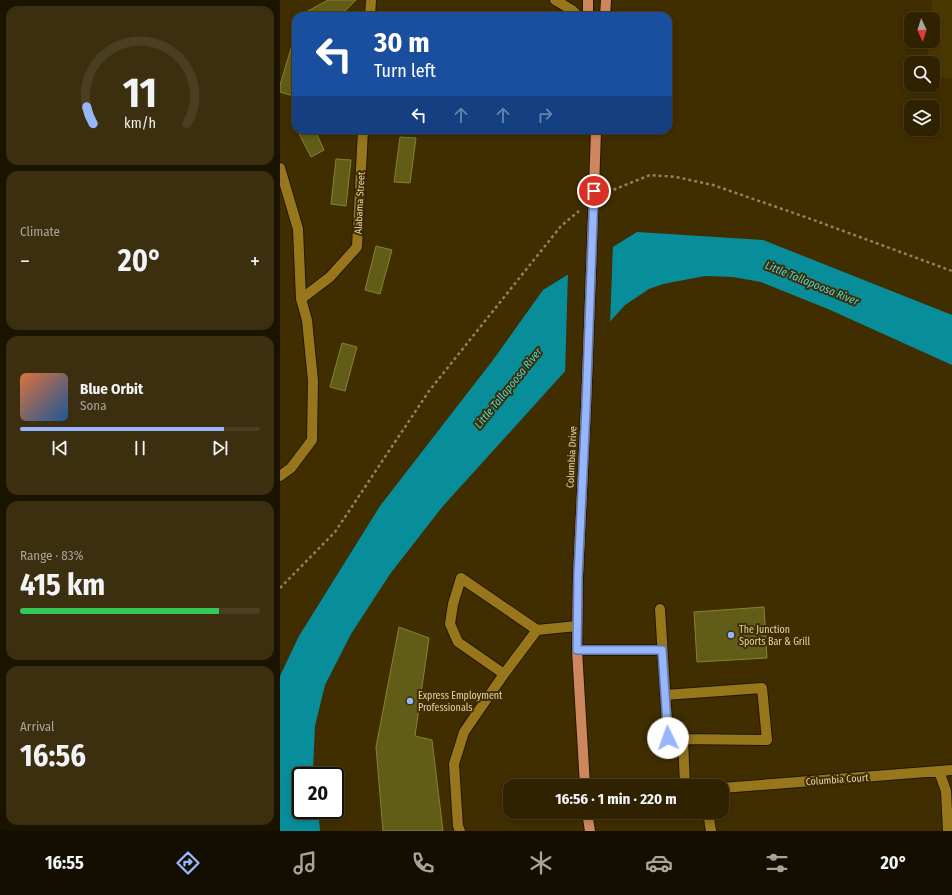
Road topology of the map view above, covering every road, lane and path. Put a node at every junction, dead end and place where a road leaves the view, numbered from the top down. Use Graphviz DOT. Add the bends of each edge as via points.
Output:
graph roads {
  1 [pos="371,0"];
  2 [pos="555,0"];
  3 [pos="588,0"];
  4 [pos="606,0"];
  5 [pos="370,12"];
  6 [pos="574,12"];
  7 [pos="588,12"];
  8 [pos="605,12"];
  9 [pos="363,134"];
  10 [pos="596,134"];
  11 [pos="280,168"];
  12 [pos="300,299"];
  13 [pos="280,476"];
  14 [pos="660,609"];
  15 [pos="577,626"];
  16 [pos="537,630"];
  17 [pos="577,650"];
  18 [pos="662,650"];
  19 [pos="504,674"];
  20 [pos="665,695"];
  21 [pos="682,739"];
  22 [pos="952,770"];
  23 [pos="939,771"];
  24 [pos="585,779"];
  25 [pos="685,779"];
  26 [pos="729,787"];
  27 [pos="588,819"];
  28 [pos="709,819"];
  29 [pos="460,831"];
  30 [pos="590,831"];
  31 [pos="711,831"];
  32 [pos="948,831"];
  1 -- 5 [label="street"];
  2 -- 6 [label="street"];
  3 -- 7 [label="main road"];
  4 -- 8 [label="main road"];
  9 -- 12 [label="street, Alabama Street" via="357,247 330,277"];
  10 -- 15 [label="main road, Columbia Drive, bridge"];
  11 -- 12 [label="street" via="298,229"];
  12 -- 13 [label="street" via="307,320 313,381 312,440 291,468"];
  14 -- 18 [label="street"];
  15 -- 16 [label="street"];
  15 -- 17 [label="main road, Columbia Drive"];
  16 -- 19 [label="street"];
  16 -- 19 [label="street" via="462,578 453,604 450,624 458,642"];
  17 -- 18 [label="street"];
  17 -- 24 [label="main road, Columbia Drive"];
  18 -- 20 [label="street"];
  19 -- 29 [label="street" via="464,732 454,764"];
  20 -- 21 [label="street" via="668,738"];
  20 -- 21 [label="street" via="762,688 767,740"];
  21 -- 25 [label="street"];
  22 -- 23 [label="street, Columbia Court"];
  23 -- 26 [label="street, Columbia Court"];
  23 -- 32 [label="street" via="946,791"];
  27 -- 30 [label="main road"];
  28 -- 31 [label="street"];
}
